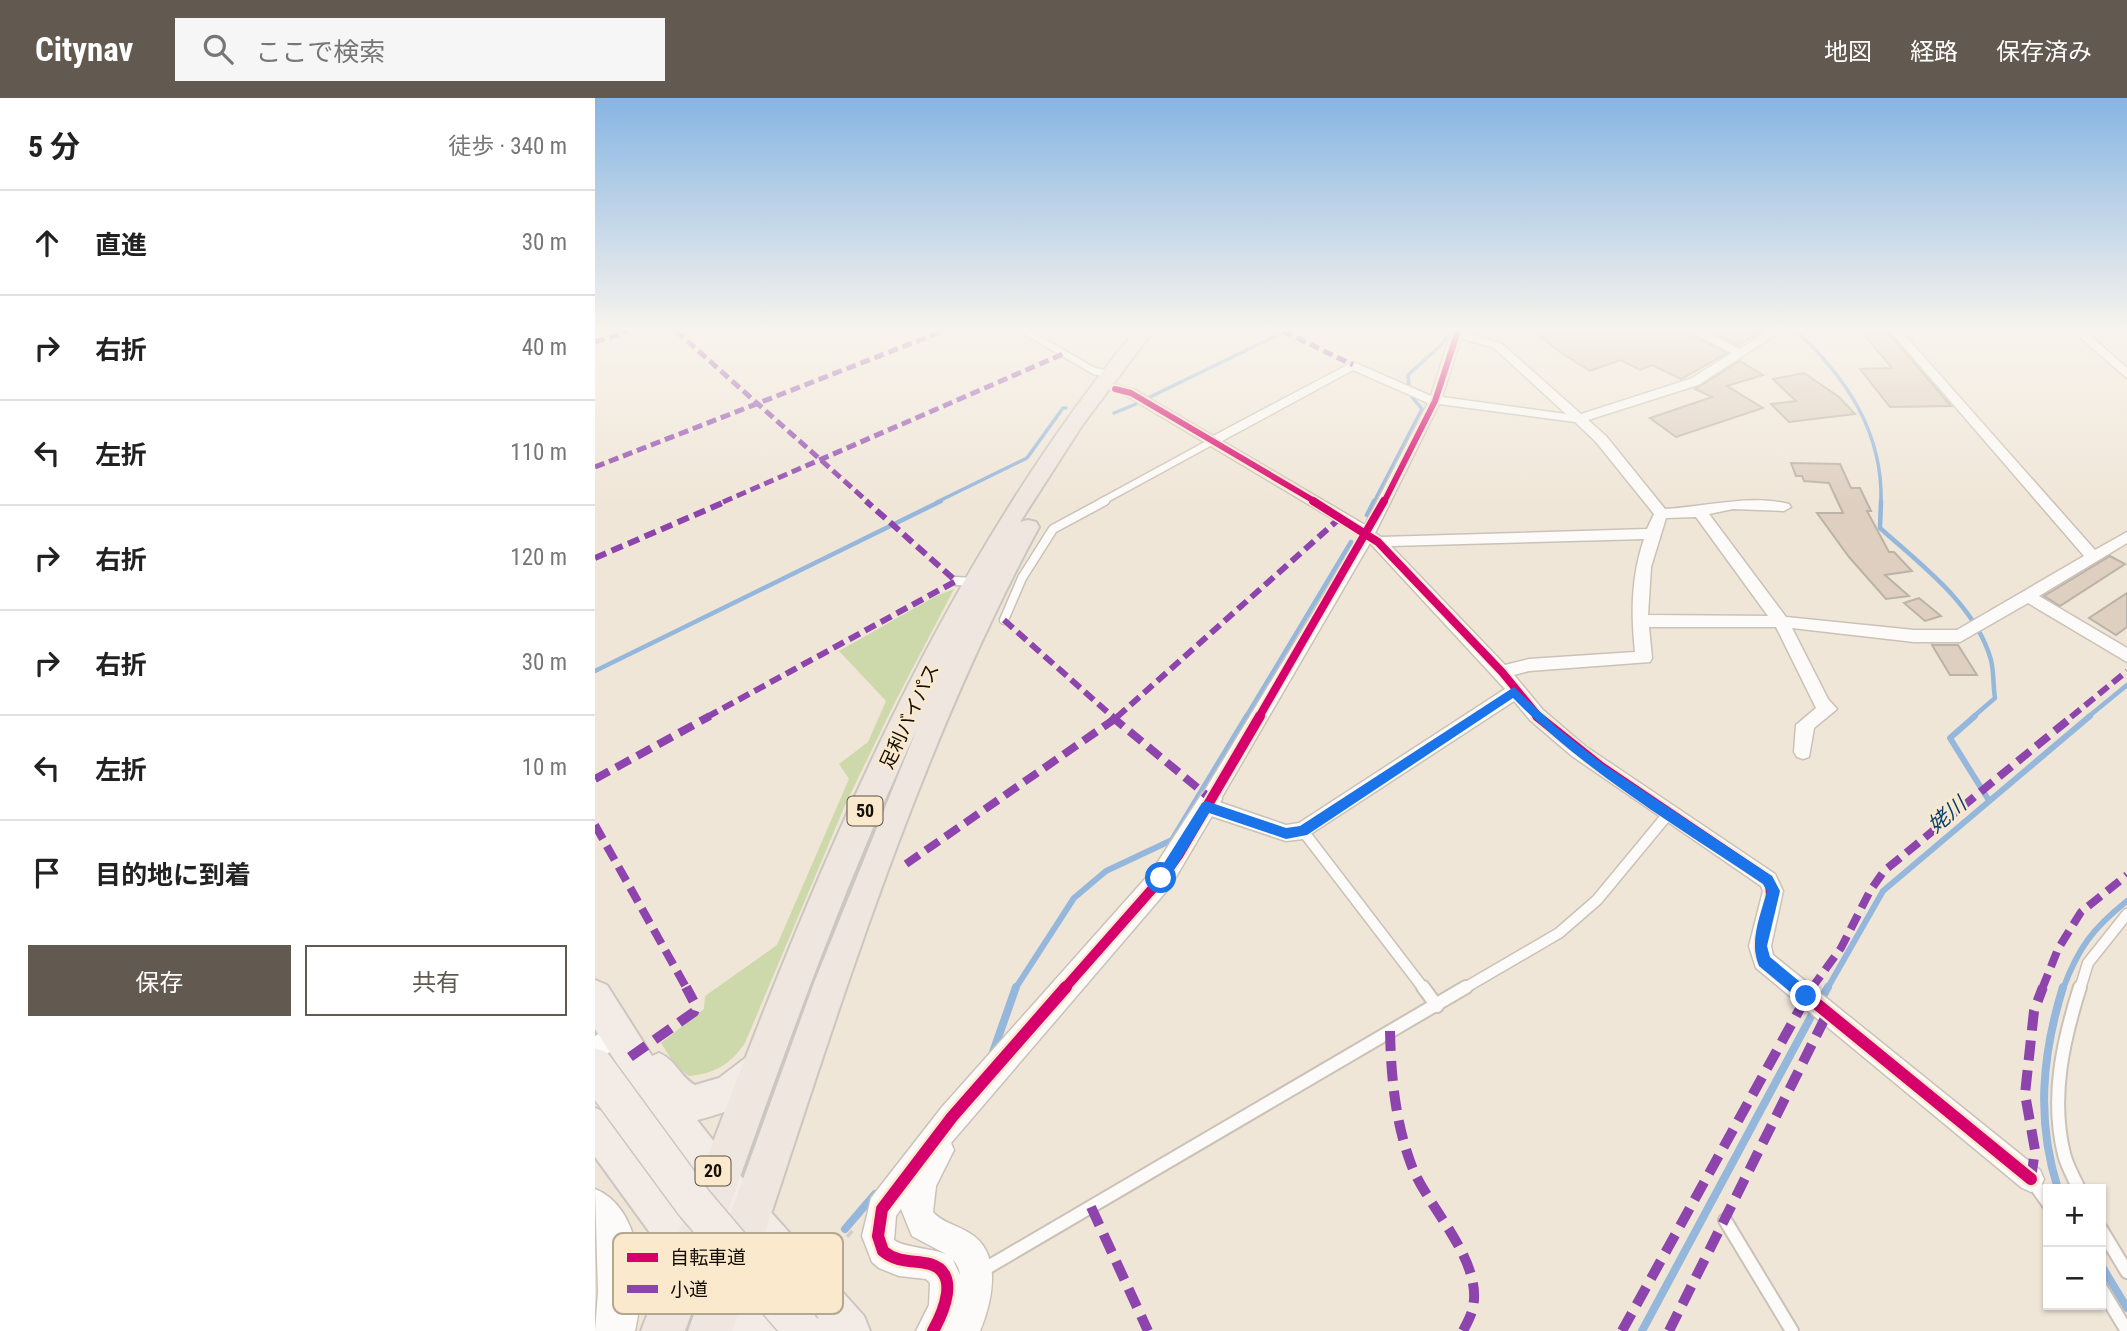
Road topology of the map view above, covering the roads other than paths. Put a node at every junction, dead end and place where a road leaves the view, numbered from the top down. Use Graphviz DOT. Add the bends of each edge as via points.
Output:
graph roads {
  1 [pos="1108,389"];
  2 [pos="1123,389"];
  3 [pos="1310,389"];
  4 [pos="1407,389"];
  5 [pos="1439,389"];
  6 [pos="1545,389"];
  7 [pos="1674,389"];
  8 [pos="1945,389"];
  9 [pos="1435,401"];
  10 [pos="1579,419"];
  11 [pos="1213,441"];
  12 [pos="1784,507"];
  13 [pos="1700,512"];
  14 [pos="1661,514"];
  15 [pos="1652,534"];
  16 [pos="2127,537"];
  17 [pos="1372,539"];
  18 [pos="2093,557"];
  19 [pos="988,579"];
  20 [pos="2027,595"];
  21 [pos="1004,620"];
  22 [pos="1639,621"];
  23 [pos="1781,622"];
  24 [pos="2127,656"];
  25 [pos="1502,672"];
  26 [pos="1514,692"];
  27 [pos="1803,752"];
  28 [pos="1208,803"];
  29 [pos="1669,813"];
  30 [pos="1303,831"];
  31 [pos="2127,914"];
  32 [pos="595,997"];
  33 [pos="1437,1006"];
  34 [pos="609,1052"];
  35 [pos="760,1068"];
  36 [pos="595,1084"];
  37 [pos="978,1089"];
  38 [pos="595,1126"];
  39 [pos="2031,1179"];
  40 [pos="720,1182"];
  41 [pos="2077,1184"];
  42 [pos="2043,1196"];
  43 [pos="595,1202"];
  44 [pos="749,1217"];
  45 [pos="1725,1220"];
  46 [pos="595,1233"];
  47 [pos="618,1233"];
  48 [pos="674,1233"];
  49 [pos="700,1233"];
  50 [pos="717,1233"];
  51 [pos="744,1233"];
  52 [pos="763,1233"];
  53 [pos="2106,1237"];
  54 [pos="2127,1272"];
  55 [pos="976,1275"];
  56 [pos="2106,1296"];
  57 [pos="669,1314"];
  58 [pos="716,1314"];
  59 [pos="743,1314"];
  60 [pos="788,1314"];
  61 [pos="834,1314"];
  62 [pos="608,1331"];
  63 [pos="663,1331"];
  64 [pos="710,1331"];
  65 [pos="757,1331"];
  66 [pos="803,1331"];
  67 [pos="849,1331"];
  68 [pos="933,1331"];
  69 [pos="963,1331"];
  70 [pos="1791,1331"];
  71 [pos="2127,1331"];
  1 -- 19 [label="highway, 足利バイパス / 50" via="1051,488"];
  2 -- 11 [label="street"];
  3 -- 11 [label="street"];
  4 -- 9 [label="street"];
  5 -- 9 [label="street"];
  6 -- 10 [label="street"];
  7 -- 10 [label="street"];
  8 -- 18 [label="street"];
  9 -- 10 [label="street"];
  9 -- 17 [label="street"];
  10 -- 14 [label="street" via="1601,439"];
  11 -- 17 [label="street"];
  11 -- 19 [label="lane" via="1052,529"];
  12 -- 13 [label="street" via="1733,505"];
  13 -- 14 [label="street"];
  13 -- 23 [label="street"];
  14 -- 15 [label="street"];
  15 -- 17 [label="street"];
  15 -- 22 [label="street" via="1643,562"];
  16 -- 18 [label="street"];
  17 -- 25 [label="street"];
  17 -- 28 [label="street"];
  18 -- 20 [label="street"];
  19 -- 21 [label="lane"];
  19 -- 35 [label="highway, 足利バイパス / 50" via="866,808"];
  19 -- 44 [label="highway, 足利バイパス / 50" via="852,924"];
  20 -- 23 [label="street" via="1960,636 1917,638"];
  20 -- 24 [label="street"];
  22 -- 23 [label="street"];
  22 -- 25 [label="street" via="1644,658 1529,665"];
  23 -- 27 [label="street" via="1828,709 1805,725"];
  25 -- 26 [label="street"];
  26 -- 29 [label="street" via="1598,767"];
  26 -- 30 [label="street"];
  28 -- 30 [label="street" via="1286,833"];
  28 -- 37 [label="street" via="1161,878"];
  29 -- 33 [label="lane" via="1584,914"];
  29 -- 39 [label="street" via="1768,880 1773,891 1760,946 1764,961"];
  30 -- 33 [label="lane"];
  31 -- 41 [label="lane" via="2088,963 2064,1043 2059,1112 2064,1154"];
  32 -- 34 [label="main road, 20"];
  33 -- 55 [label="lane"];
  34 -- 35 [label="main road" via="652,1062 676,1094 694,1103 734,1090"];
  34 -- 36 [label="street"];
  34 -- 40 [label="main road, 20"];
  34 -- 50 [label="main road, 20, bridge" via="641,1134"];
  35 -- 40 [label="highway, 足利バイパス / 50"];
  37 -- 55 [label="street" via="927,1173 917,1206 926,1229 967,1250"];
  37 -- 68 [label="street" via="882,1209 878,1227 881,1249 889,1257 937,1265 944,1273 948,1303"];
  38 -- 48 [label="main road"];
  39 -- 42 [label="lane"];
  40 -- 44 [label="main road, 20"];
  40 -- 49 [label="highway, 足利バイパス / 50"];
  43 -- 47 [label="street"];
  44 -- 51 [label="highway, 足利バイパス / 50"];
  44 -- 52 [label="main road, 20"];
  45 -- 70 [label="lane"];
  46 -- 62 [label="street" via="611,1270"];
  53 -- 54 [label="lane"];
  55 -- 69 [label="street" via="974,1310"];
  56 -- 71 [label="lane"];
  57 -- 63 [label="highway, 足利バイパス / 50"];
  58 -- 64 [label="highway, 足利バイパス / 50"];
  59 -- 65 [label="main road"];
  60 -- 66 [label="main road, 20, bridge"];
  61 -- 67 [label="main road, 20"];
}
